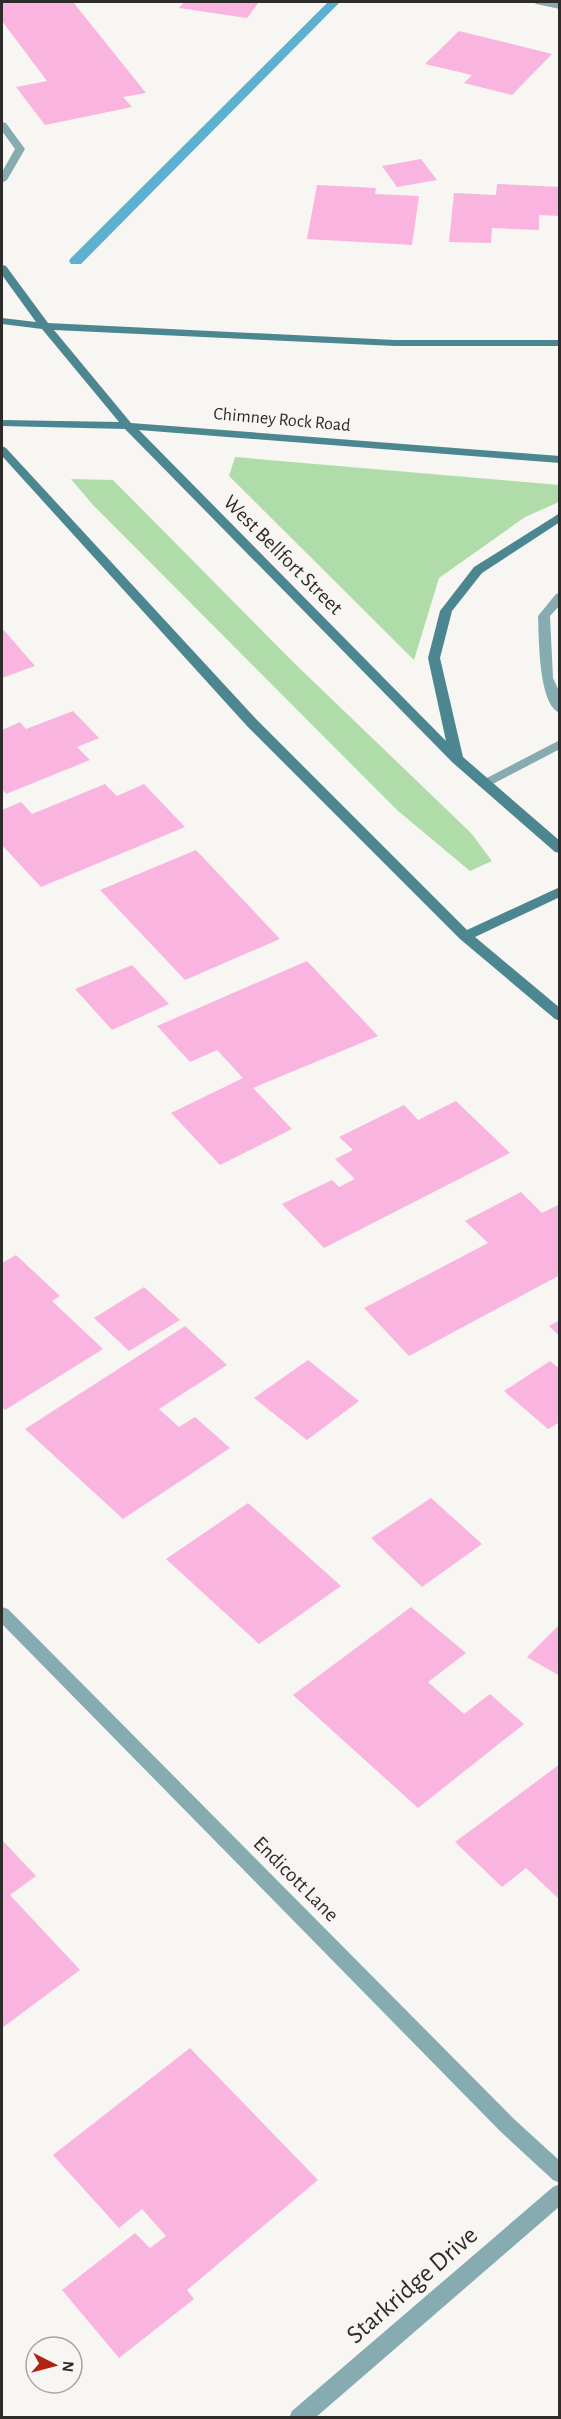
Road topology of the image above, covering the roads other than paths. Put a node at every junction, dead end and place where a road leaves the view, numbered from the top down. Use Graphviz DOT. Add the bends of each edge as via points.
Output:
graph roads {
  1 [pos="539,2"];
  2 [pos="560,6"];
  3 [pos="2,125"];
  4 [pos="2,180"];
  5 [pos="2,267"];
  6 [pos="2,321"];
  7 [pos="45,326"];
  8 [pos="560,343"];
  9 [pos="2,423"];
  10 [pos="128,426"];
  11 [pos="2,450"];
  12 [pos="560,460"];
  13 [pos="560,516"];
  14 [pos="560,597"];
  15 [pos="560,709"];
  16 [pos="560,744"];
  17 [pos="457,759"];
  18 [pos="484,783"];
  19 [pos="560,849"];
  20 [pos="560,891"];
  21 [pos="465,936"];
  22 [pos="560,1016"];
  23 [pos="2,1614"];
  24 [pos="560,2174"];
  25 [pos="560,2193"];
  26 [pos="299,2418"];
  1 -- 2 [label="street"];
  3 -- 4 [label="street" via="20,149"];
  5 -- 7 [label="main road, West Bellfort Street"];
  6 -- 7 [label="main road"];
  7 -- 8 [label="main road" via="395,343"];
  7 -- 10 [label="main road, West Bellfort Street"];
  9 -- 10 [label="main road, Chimney Rock Road"];
  10 -- 12 [label="main road, Chimney Rock Road"];
  10 -- 17 [label="main road, West Bellfort Street"];
  11 -- 21 [label="main road" via="225,695"];
  13 -- 17 [label="main road" via="478,570 446,611 434,658"];
  14 -- 15 [label="street" via="544,616 547,678"];
  16 -- 18 [label="street"];
  17 -- 18 [label="main road, West Bellfort Street"];
  18 -- 19 [label="main road, West Bellfort Street"];
  20 -- 21 [label="main road"];
  21 -- 22 [label="main road"];
  23 -- 24 [label="street, Endicott Lane"];
  25 -- 26 [label="street, Starkridge Drive"];
}
